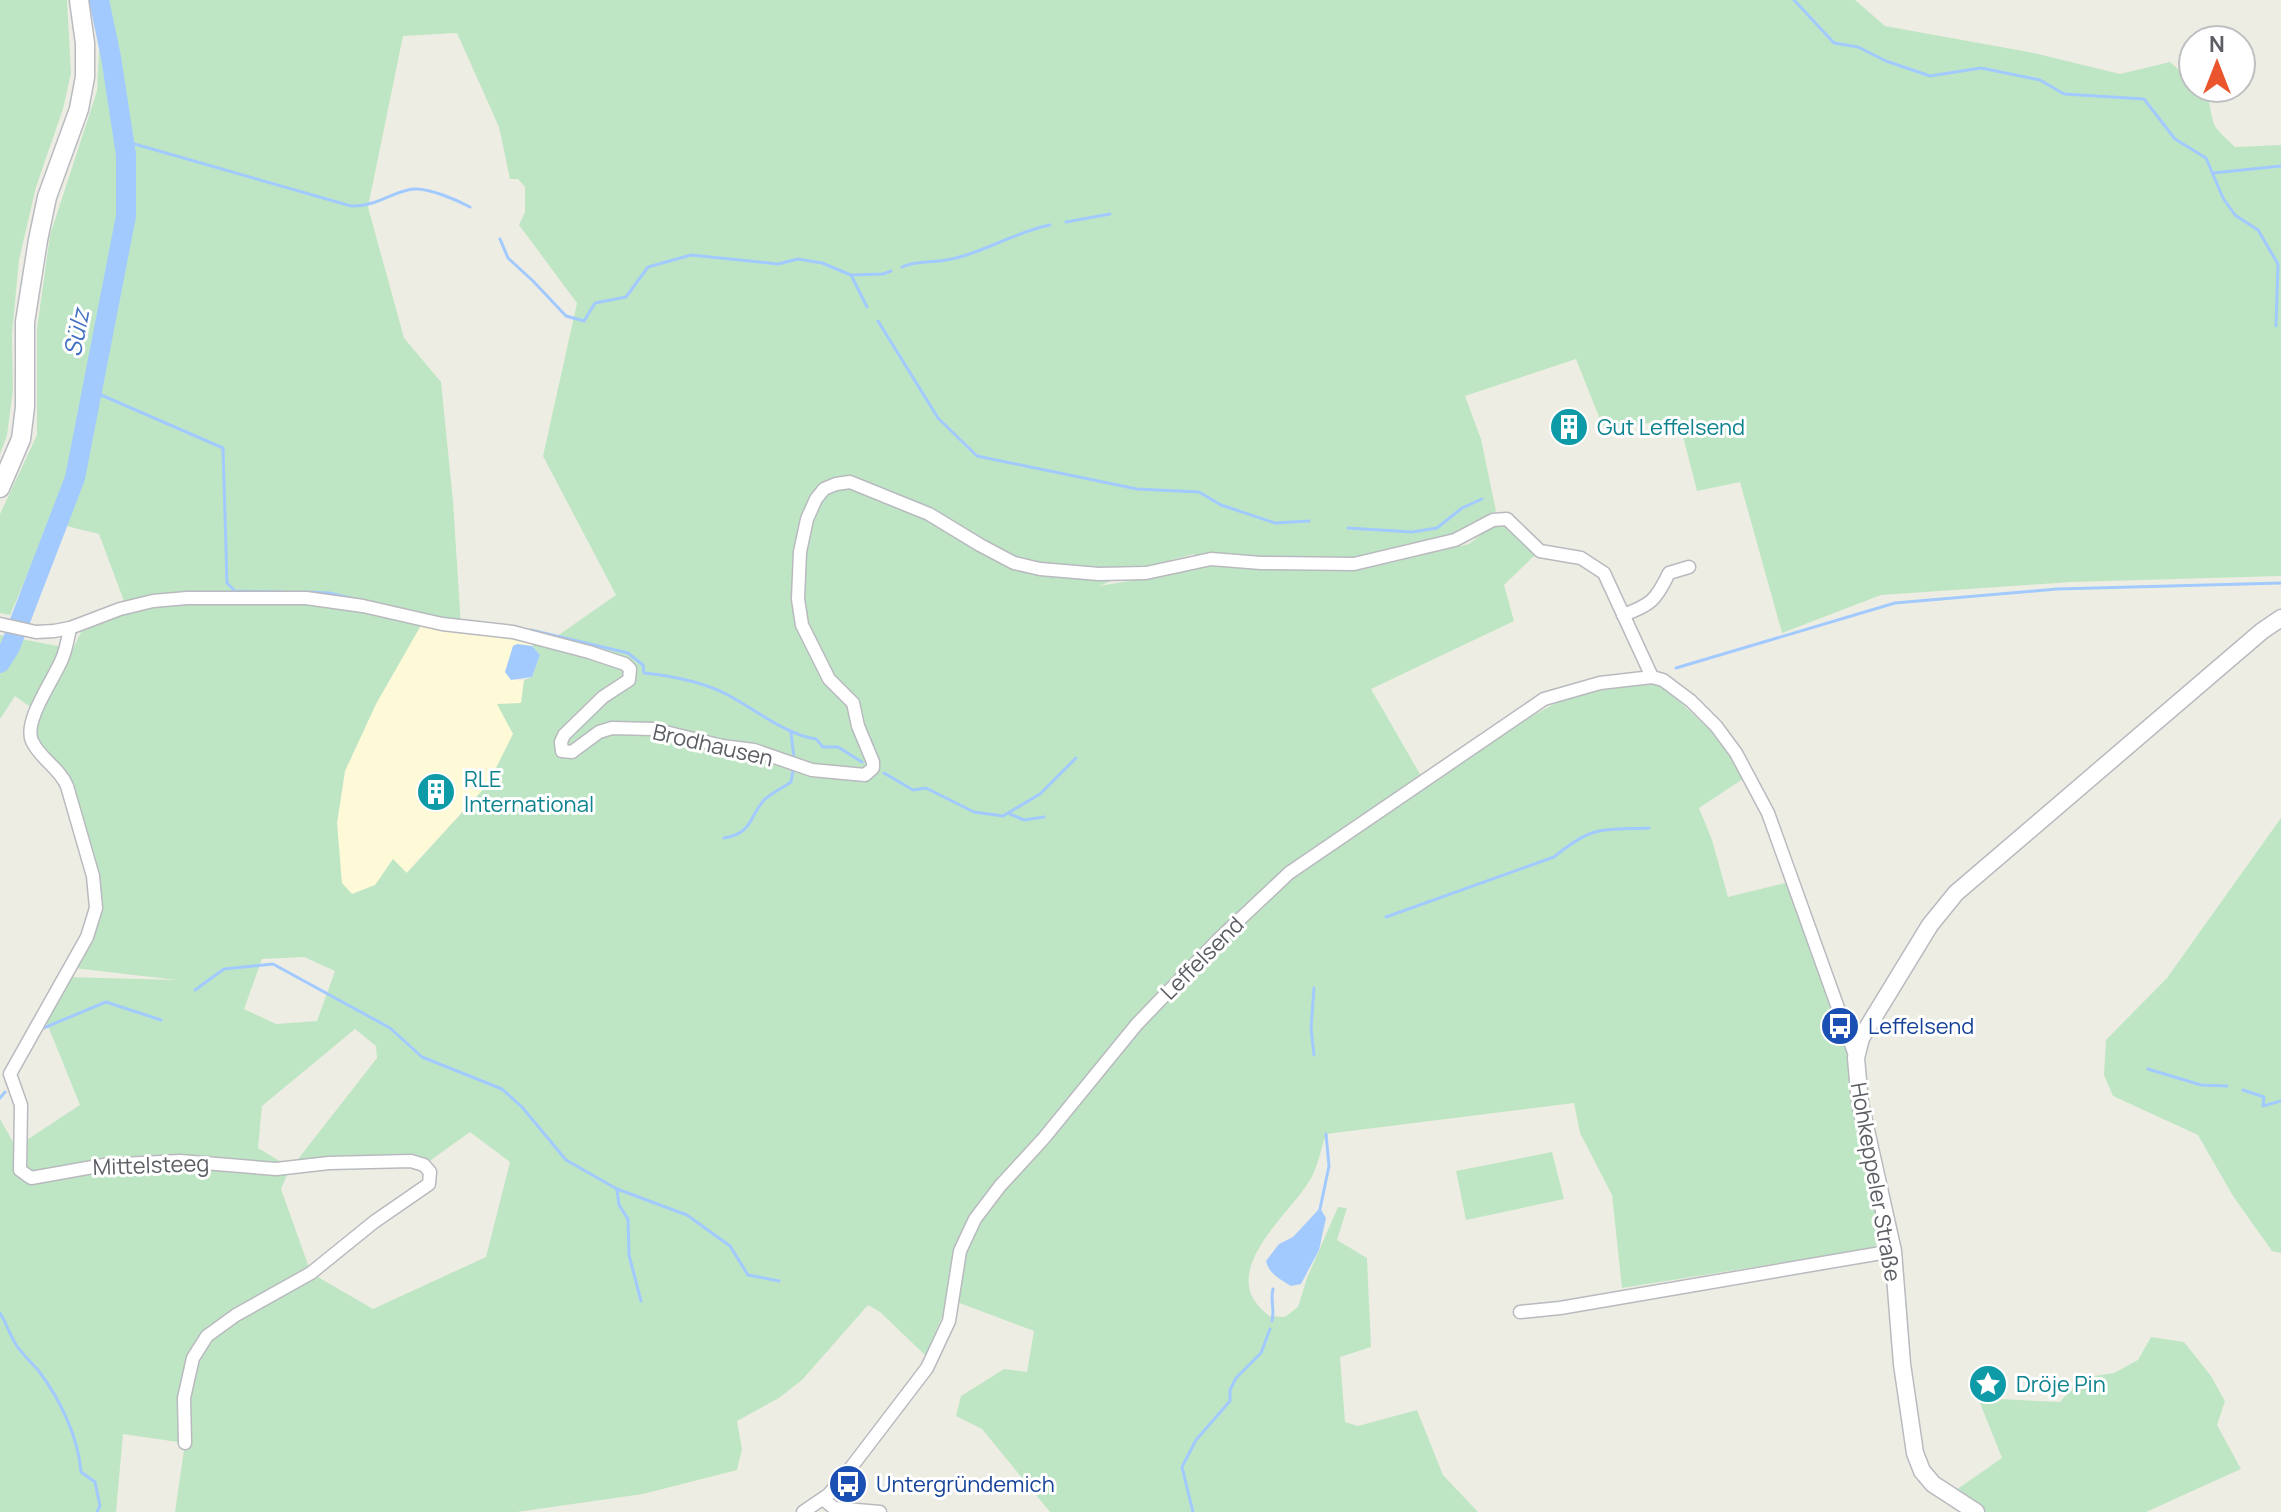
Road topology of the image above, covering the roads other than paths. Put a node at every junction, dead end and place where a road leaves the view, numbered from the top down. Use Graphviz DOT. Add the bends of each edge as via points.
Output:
graph roads {
  1 [pos="79,0"];
  2 [pos="0,488"];
  3 [pos="1689,567"];
  4 [pos="1623,615"];
  5 [pos="2281,618"];
  6 [pos="0,624"];
  7 [pos="70,628"];
  8 [pos="1652,677"];
  9 [pos="1856,1058"];
  10 [pos="1893,1251"];
  11 [pos="1520,1312"];
  12 [pos="185,1443"];
  13 [pos="823,1499"];
  14 [pos="803,1512"];
  15 [pos="880,1512"];
  16 [pos="1976,1512"];
  1 -- 2 [label="main road" via="85,77 38,240 25,322 21,439"];
  3 -- 4 [label="street" via="1669,573 1656,599"];
  4 -- 7 [label="street, Brodhausen" via="1604,573 1581,558 1540,551 1507,519 1493,520 1455,540 1354,564 1211,559 1146,573 1099,574 1014,563 929,514 850,482 824,489 807,519 798,599 802,625 829,679 853,703 873,762 865,775 812,770 754,750 653,729 612,728 572,752 562,751 564,735 629,680 630,669 513,632 306,598 153,601"];
  4 -- 8 [label="street"];
  5 -- 9 [label="street, Hohkeppeler Straße" via="1956,893 1930,925 1861,1038"];
  6 -- 7 [label="street, Brodhausen" via="36,632"];
  7 -- 12 [label="street, Mittelsteeg" via="64,656 30,733 67,786 93,876 96,908 87,937 10,1074 21,1105 20,1170 31,1178 104,1165 180,1161 276,1169 411,1161 430,1172 429,1184 311,1273 207,1336 193,1358 184,1398"];
  8 -- 9 [label="street" via="1672,686 1716,726 1760,792"];
  8 -- 13 [label="street, Leffelsend" via="1609,681 1544,699 1289,873 1219,939 1110,1055 975,1219 965,1236 949,1321 927,1368"];
  9 -- 10 [label="street, Hohkeppeler Straße" via="1860,1103"];
  10 -- 11 [label="street"];
  10 -- 16 [label="street, Hohkeppeler Straße" via="1915,1453 1933,1484"];
  13 -- 14 [label="street"];
  13 -- 15 [label="street" via="834,1508"];
}
